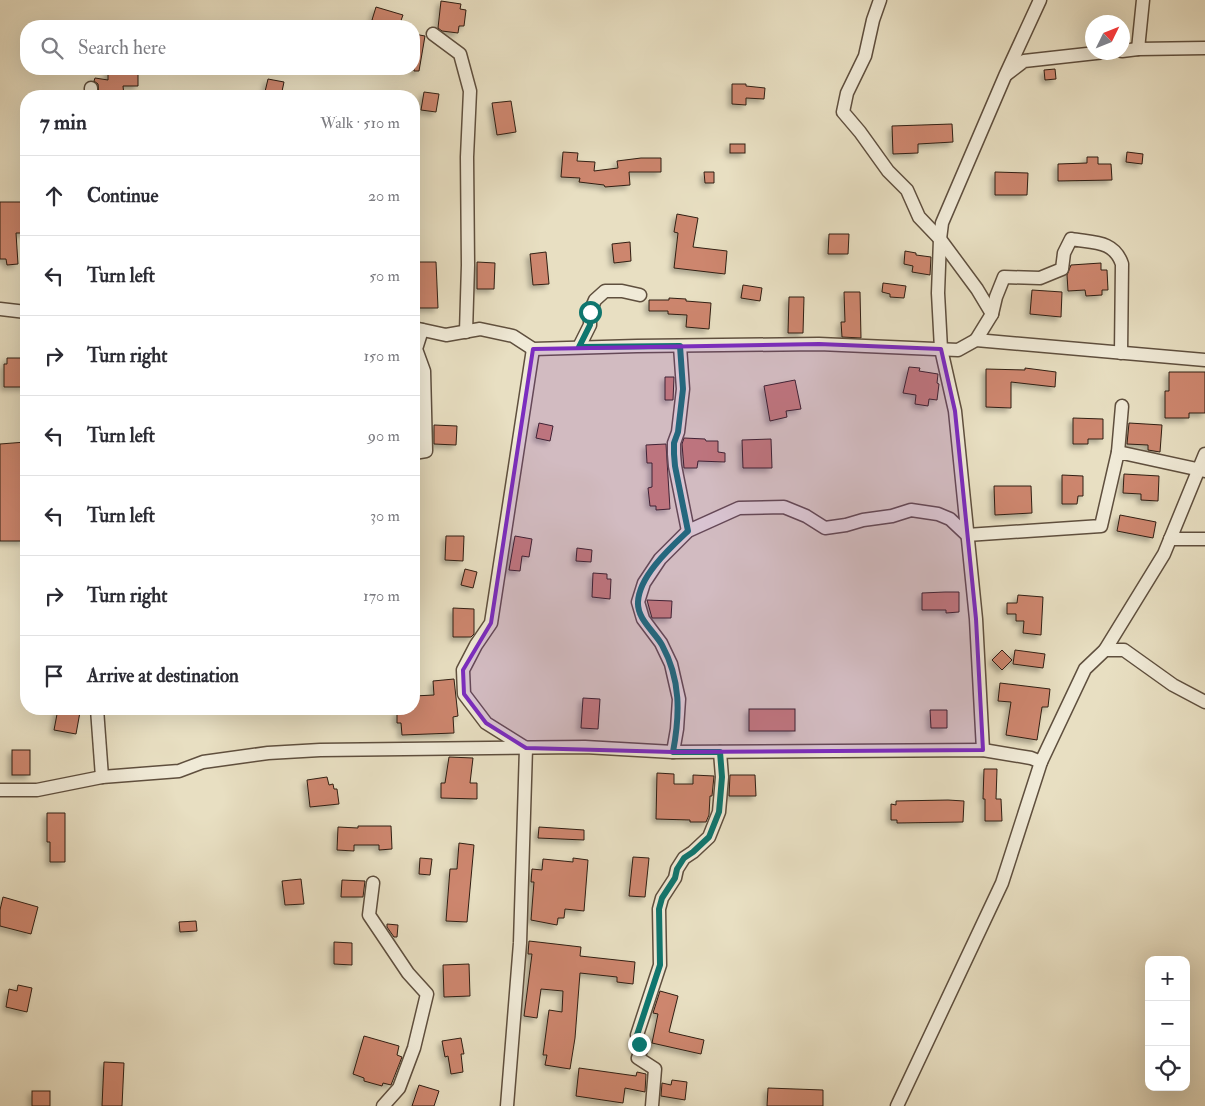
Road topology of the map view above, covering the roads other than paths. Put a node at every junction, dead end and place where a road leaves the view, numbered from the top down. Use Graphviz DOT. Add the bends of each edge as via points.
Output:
graph roads {
  1 [pos="880,0"];
  2 [pos="1040,0"];
  3 [pos="1143,0"];
  4 [pos="433,34"];
  5 [pos="1205,48"];
  6 [pos="1138,49"];
  7 [pos="1130,50"];
  8 [pos="1085,54"];
  9 [pos="1005,76"];
  10 [pos="940,239"];
  11 [pos="640,295"];
  12 [pos="0,309"];
  13 [pos="20,311"];
  14 [pos="992,314"];
  15 [pos="420,329"];
  16 [pos="466,332"];
  17 [pos="976,340"];
  18 [pos="680,346"];
  19 [pos="579,347"];
  20 [pos="533,349"];
  21 [pos="941,349"];
  22 [pos="1121,353"];
  23 [pos="420,360"];
  24 [pos="1205,360"];
  25 [pos="1122,406"];
  26 [pos="420,452"];
  27 [pos="1118,452"];
  28 [pos="1205,454"];
  29 [pos="1202,470"];
  30 [pos="688,531"];
  31 [pos="967,535"];
  32 [pos="1170,538"];
  33 [pos="1205,539"];
  34 [pos="1105,650"];
  35 [pos="1205,702"];
  36 [pos="97,715"];
  37 [pos="526,748"];
  38 [pos="982,750"];
  39 [pos="673,752"];
  40 [pos="720,752"];
  41 [pos="1041,762"];
  42 [pos="102,777"];
  43 [pos="0,790"];
  44 [pos="373,883"];
  45 [pos="383,1106"];
  46 [pos="507,1106"];
  47 [pos="652,1106"];
  48 [pos="897,1106"];
  1 -- 10 [label="street" via="865,56 846,94 843,112 888,171 907,190 918,217"];
  2 -- 9 [label="street"];
  3 -- 6 [label="street"];
  4 -- 16 [label="street" via="460,54 470,91"];
  5 -- 6 [label="street"];
  6 -- 7 [label="street"];
  8 -- 9 [label="street" via="1024,61"];
  9 -- 10 [label="street" via="942,223"];
  10 -- 14 [label="street"];
  10 -- 21 [label="street"];
  11 -- 19 [label="street" via="604,290 595,300 590,312 590,325"];
  12 -- 13 [label="street"];
  14 -- 17 [label="street"];
  14 -- 22 [label="street" via="1004,277 1040,278 1062,269 1064,253 1071,239 1103,244 1112,247 1122,264"];
  15 -- 16 [label="street" via="446,335"];
  16 -- 20 [label="street" via="480,329 512,336"];
  17 -- 21 [label="street" via="958,350"];
  17 -- 22 [label="street"];
  18 -- 19 [label="street"];
  18 -- 21 [label="street" via="819,344"];
  18 -- 30 [label="street" via="683,389 674,454"];
  19 -- 20 [label="street"];
  20 -- 37 [label="street" via="491,623 464,670 464,694 486,723"];
  21 -- 31 [label="street" via="955,412"];
  22 -- 24 [label="street"];
  23 -- 26 [label="street" via="424,371 426,451"];
  25 -- 27 [label="street"];
  27 -- 29 [label="street"];
  27 -- 31 [label="street" via="1102,526"];
  28 -- 29 [label="street"];
  29 -- 32 [label="street"];
  30 -- 31 [label="street" via="739,508 784,507 825,528 910,510 938,514 950,519"];
  30 -- 39 [label="street" via="660,559 644,583 638,602 643,619 661,643 671,664 679,699"];
  31 -- 38 [label="street" via="976,620"];
  32 -- 33 [label="street"];
  32 -- 34 [label="street" via="1164,554"];
  34 -- 35 [label="street" via="1124,650"];
  34 -- 41 [label="street" via="1085,670"];
  36 -- 42 [label="street"];
  37 -- 39 [label="street" via="586,747"];
  37 -- 42 [label="street" via="268,753 204,762 179,771"];
  37 -- 46 [label="street" via="520,943"];
  38 -- 40 [label="street"];
  38 -- 41 [label="street"];
  39 -- 40 [label="street"];
  40 -- 47 [label="street" via="719,812 709,837 684,858 677,869 659,909 660,965 637,1035 638,1058 655,1070"];
  41 -- 48 [label="street" via="1002,883"];
  42 -- 43 [label="street" via="36,790"];
  44 -- 45 [label="street" via="369,915 408,973 427,994 400,1088"];
}
